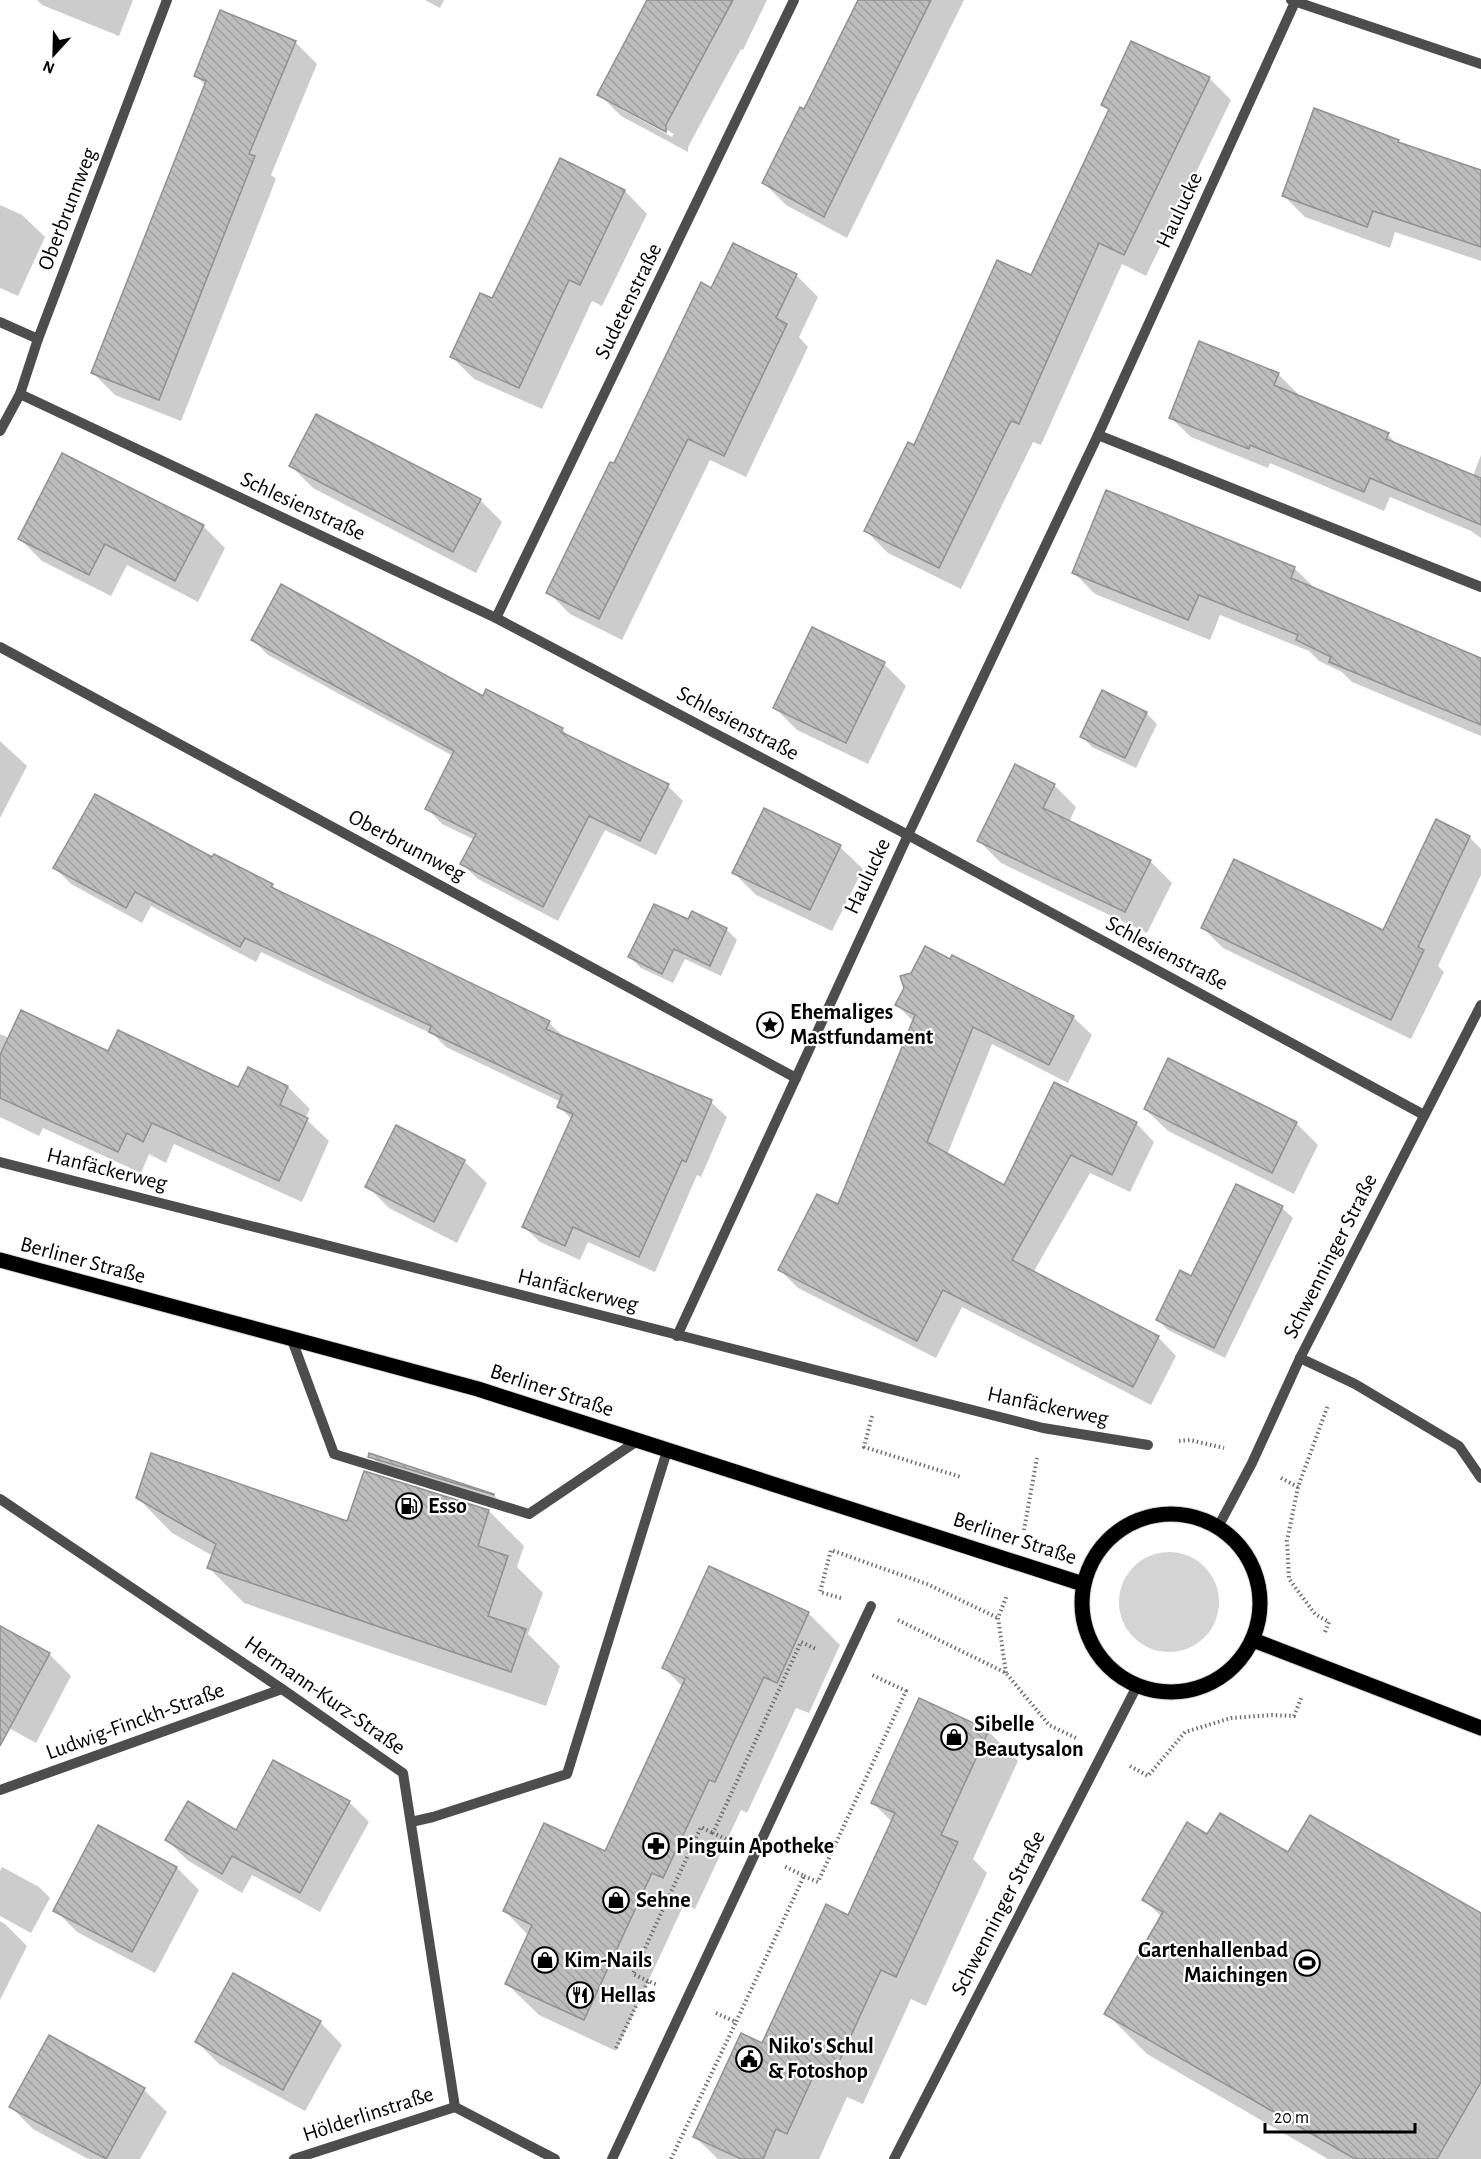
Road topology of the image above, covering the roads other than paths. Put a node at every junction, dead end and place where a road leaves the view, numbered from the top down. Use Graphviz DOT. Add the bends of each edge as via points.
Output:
graph roads {
  1 [pos="167,0"];
  2 [pos="794,0"];
  3 [pos="1293,1"];
  4 [pos="1481,63"];
  5 [pos="0,322"];
  6 [pos="38,339"];
  7 [pos="20,394"];
  8 [pos="0,431"];
  9 [pos="1098,435"];
  10 [pos="1481,587"];
  11 [pos="496,618"];
  12 [pos="0,647"];
  13 [pos="908,835"];
  14 [pos="1481,1005"];
  15 [pos="796,1078"];
  16 [pos="1424,1115"];
  17 [pos="0,1162"];
  18 [pos="0,1260"];
  19 [pos="677,1336"];
  20 [pos="292,1340"];
  21 [pos="1300,1358"];
  22 [pos="638,1441"];
  23 [pos="1148,1445"];
  24 [pos="667,1451"];
  25 [pos="1481,1478"];
  26 [pos="0,1499"];
  27 [pos="1218,1527"];
  28 [pos="1083,1584"];
  29 [pos="871,1606"];
  30 [pos="1253,1640"];
  31 [pos="1137,1686"];
  32 [pos="282,1689"];
  33 [pos="1481,1728"];
  34 [pos="0,1790"];
  35 [pos="411,1822"];
  36 [pos="455,2107"];
  37 [pos="294,2159"];
  38 [pos="554,2159"];
  39 [pos="612,2159"];
  40 [pos="894,2159"];
  1 -- 6 [label="street, Oberbrunnweg"];
  2 -- 11 [label="street, Sudetenstraße"];
  3 -- 4 [label="street"];
  3 -- 9 [label="street, Haulucke"];
  5 -- 6 [label="street"];
  6 -- 7 [label="street, Oberbrunnweg"];
  7 -- 8 [label="street, Oberbrunnweg"];
  7 -- 11 [label="street, Schlesienstraße"];
  9 -- 10 [label="street"];
  9 -- 13 [label="street, Haulucke"];
  11 -- 13 [label="street, Schlesienstraße"];
  12 -- 15 [label="street, Oberbrunnweg"];
  13 -- 15 [label="street, Haulucke"];
  13 -- 16 [label="street, Schlesienstraße"];
  14 -- 16 [label="street, Schwenninger Straße"];
  15 -- 19 [label="street, Haulucke"];
  16 -- 21 [label="street, Schwenninger Straße"];
  17 -- 19 [label="street, Hanfäckerweg"];
  18 -- 20 [label="main road, Berliner Straße"];
  19 -- 23 [label="street, Hanfäckerweg" via="1043,1428"];
  20 -- 22 [label="main road, Berliner Straße" via="478,1389"];
  20 -- 22 [label="street" via="334,1454 529,1514"];
  21 -- 25 [label="street" via="1355,1384 1459,1446"];
  21 -- 27 [label="street, Schwenninger Straße"];
  22 -- 24 [label="main road, Berliner Straße"];
  24 -- 28 [label="main road, Berliner Straße"];
  24 -- 35 [label="street" via="567,1774"];
  26 -- 32 [label="street, Hermann-Kurz-Straße"];
  27 -- 28 [label="main road" via="1191,1516 1163,1514 1136,1520 1112,1536 1093,1558"];
  27 -- 30 [label="main road" via="1242,1548 1257,1576 1260,1608"];
  28 -- 31 [label="main road" via="1082,1609 1087,1633 1099,1655 1116,1673"];
  29 -- 39 [label="street"];
  30 -- 31 [label="main road" via="1238,1663 1216,1680 1191,1690 1164,1692"];
  30 -- 33 [label="main road"];
  31 -- 40 [label="street, Schwenninger Straße"];
  32 -- 34 [label="street, Ludwig-Finckh-Straße"];
  32 -- 35 [label="street, Hermann-Kurz-Straße" via="403,1773"];
  35 -- 36 [label="street, Hermann-Kurz-Straße"];
  36 -- 37 [label="street, Hölderlinstraße"];
  36 -- 38 [label="street"];
}
